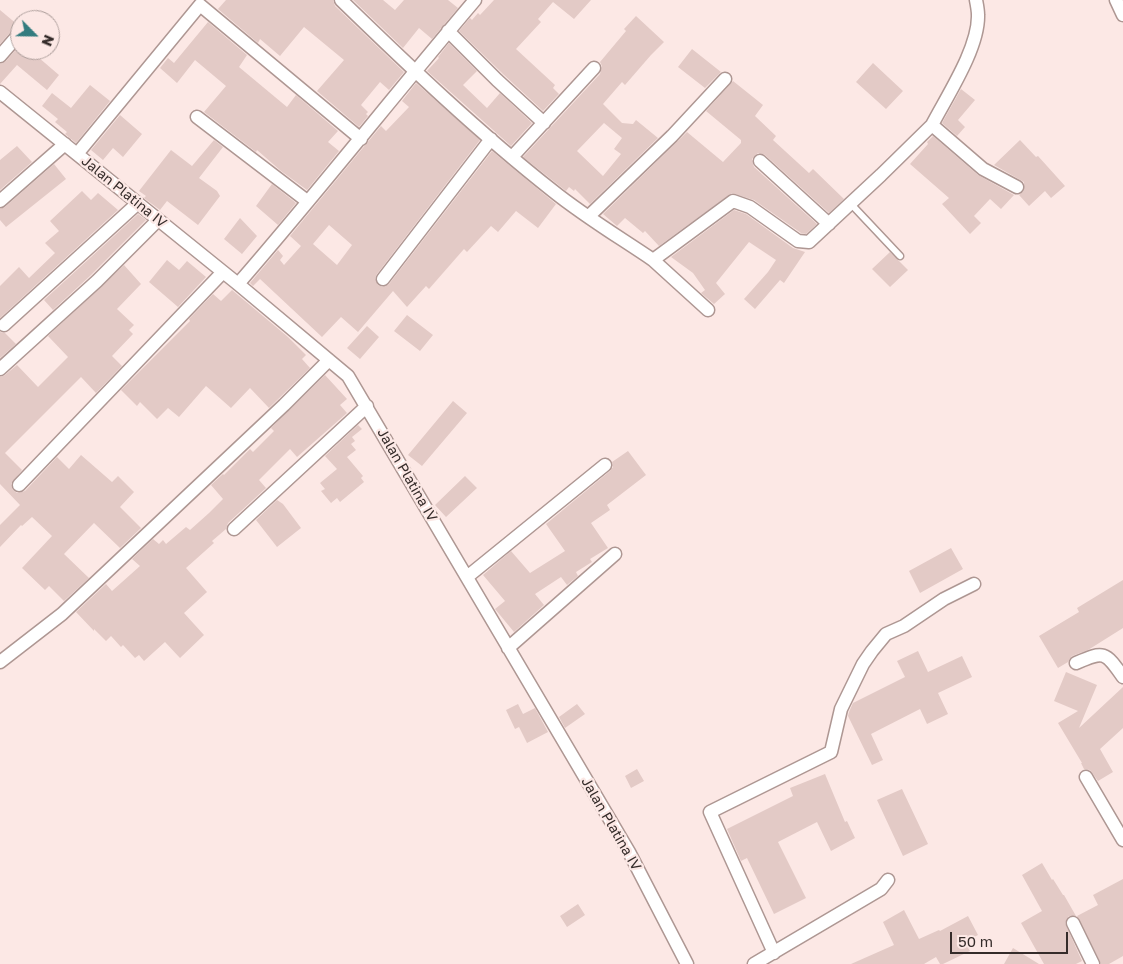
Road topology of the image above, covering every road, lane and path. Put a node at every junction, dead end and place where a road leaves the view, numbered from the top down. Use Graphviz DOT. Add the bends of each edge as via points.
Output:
graph roads {
  1 [pos="341,0"];
  2 [pos="474,0"];
  3 [pos="976,0"];
  4 [pos="1116,0"];
  5 [pos="196,3"];
  6 [pos="1123,15"];
  7 [pos="448,31"];
  8 [pos="10,44"];
  9 [pos="0,56"];
  10 [pos="594,68"];
  11 [pos="414,71"];
  12 [pos="725,78"];
  13 [pos="0,92"];
  14 [pos="197,117"];
  15 [pos="544,123"];
  16 [pos="932,125"];
  17 [pos="361,139"];
  18 [pos="491,139"];
  19 [pos="65,144"];
  20 [pos="77,154"];
  21 [pos="512,157"];
  22 [pos="760,161"];
  23 [pos="1017,188"];
  24 [pos="0,201"];
  25 [pos="307,201"];
  26 [pos="138,203"];
  27 [pos="851,204"];
  28 [pos="589,216"];
  29 [pos="158,220"];
  30 [pos="828,224"];
  31 [pos="900,256"];
  32 [pos="653,260"];
  33 [pos="224,272"];
  34 [pos="384,279"];
  35 [pos="238,284"];
  36 [pos="708,310"];
  37 [pos="4,325"];
  38 [pos="328,360"];
  39 [pos="0,369"];
  40 [pos="367,406"];
  41 [pos="605,465"];
  42 [pos="19,485"];
  43 [pos="234,529"];
  44 [pos="615,554"];
  45 [pos="467,577"];
  46 [pos="974,584"];
  47 [pos="508,648"];
  48 [pos="0,662"];
  49 [pos="1076,663"];
  50 [pos="1123,677"];
  51 [pos="1086,777"];
  52 [pos="1123,840"];
  53 [pos="888,880"];
  54 [pos="1073,923"];
  55 [pos="774,953"];
  56 [pos="687,964"];
  57 [pos="754,964"];
  58 [pos="1093,964"];
  1 -- 11 [label="street"];
  2 -- 7 [label="street"];
  3 -- 16 [label="street" via="975,37"];
  4 -- 6 [label="street"];
  5 -- 17 [label="street"];
  5 -- 20 [label="street"];
  7 -- 11 [label="street"];
  7 -- 15 [label="street"];
  8 -- 9 [label="street"];
  10 -- 15 [label="street"];
  11 -- 17 [label="street"];
  11 -- 18 [label="street"];
  12 -- 28 [label="street" via="672,136"];
  13 -- 19 [label="street, Jalan Platina IV"];
  14 -- 25 [label="street"];
  15 -- 21 [label="street"];
  16 -- 23 [label="street" via="983,170"];
  16 -- 27 [label="street"];
  17 -- 25 [label="street"];
  18 -- 21 [label="street"];
  18 -- 34 [label="street"];
  19 -- 20 [label="street, Jalan Platina IV"];
  19 -- 24 [label="street"];
  20 -- 26 [label="street, Jalan Platina IV"];
  21 -- 28 [label="street"];
  22 -- 30 [label="street"];
  25 -- 35 [label="street"];
  26 -- 29 [label="street, Jalan Platina IV"];
  26 -- 37 [label="street"];
  27 -- 30 [label="street"];
  27 -- 31 [label="lane"];
  28 -- 32 [label="street"];
  29 -- 33 [label="street, Jalan Platina IV"];
  29 -- 39 [label="street" via="97,281"];
  30 -- 32 [label="street" via="809,242 798,241 750,207 734,202"];
  32 -- 36 [label="street"];
  33 -- 35 [label="street, Jalan Platina IV"];
  33 -- 42 [label="street"];
  35 -- 38 [label="street, Jalan Platina IV"];
  38 -- 40 [label="street, Jalan Platina IV" via="348,376"];
  38 -- 48 [label="street" via="62,614"];
  40 -- 43 [label="street"];
  40 -- 45 [label="street, Jalan Platina IV"];
  41 -- 45 [label="street"];
  44 -- 47 [label="street"];
  45 -- 47 [label="street, Jalan Platina IV"];
  46 -- 55 [label="street" via="886,634 863,664 841,709 832,752 710,812"];
  47 -- 56 [label="street, Jalan Platina IV" via="628,852"];
  49 -- 50 [label="street" via="1097,654 1104,656 1111,660"];
  51 -- 52 [label="street"];
  53 -- 55 [label="street" via="881,889"];
  54 -- 58 [label="street"];
  55 -- 57 [label="street"];
}
